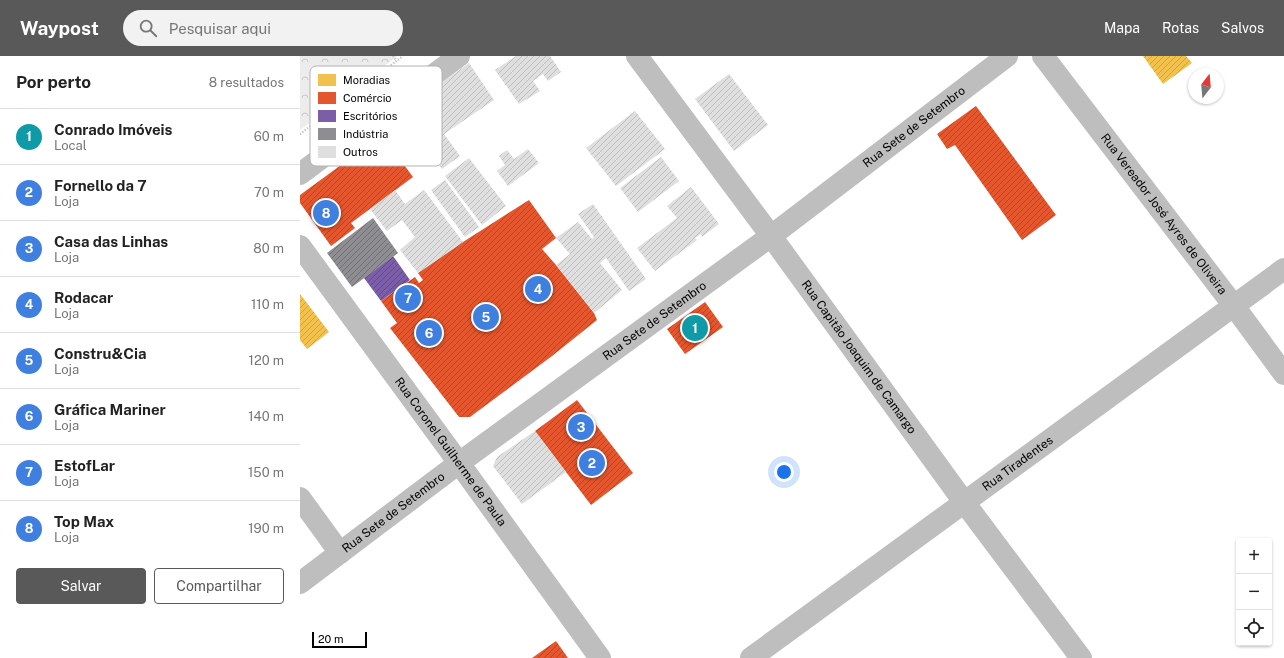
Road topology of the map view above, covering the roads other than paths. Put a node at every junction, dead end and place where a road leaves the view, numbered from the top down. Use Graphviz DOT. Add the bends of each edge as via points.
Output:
graph roads {
  1 [pos="459,56"];
  2 [pos="637,56"];
  3 [pos="1007,56"];
  4 [pos="1043,56"];
  5 [pos="442,69"];
  6 [pos="311,166"];
  7 [pos="300,174"];
  8 [pos="771,236"];
  9 [pos="300,246"];
  10 [pos="1284,269"];
  11 [pos="1234,306"];
  12 [pos="1284,374"];
  13 [pos="459,463"];
  14 [pos="300,498"];
  15 [pos="964,502"];
  16 [pos="340,553"];
  17 [pos="300,583"];
  18 [pos="600,658"];
  19 [pos="751,658"];
  20 [pos="1081,658"];
  1 -- 5 [label="street"];
  2 -- 8 [label="street, Rua Capitão Joaquim de Camargo"];
  3 -- 8 [label="street, Rua Sete de Setembro"];
  4 -- 11 [label="street, Rua Vereador José Ayres de Oliveira"];
  6 -- 7 [label="street"];
  8 -- 13 [label="street, Rua Sete de Setembro"];
  8 -- 15 [label="street, Rua Capitão Joaquim de Camargo"];
  9 -- 13 [label="street, Rua Coronel Guilherme de Paula"];
  10 -- 11 [label="street, Rua Tiradentes"];
  11 -- 12 [label="street, Rua Vereador José Ayres de Oliveira"];
  11 -- 15 [label="street, Rua Tiradentes"];
  13 -- 16 [label="street, Rua Sete de Setembro"];
  13 -- 18 [label="street, Rua Coronel Guilherme de Paula"];
  14 -- 16 [label="street"];
  15 -- 19 [label="street, Rua Tiradentes"];
  15 -- 20 [label="street, Rua Capitão Joaquim de Camargo"];
  16 -- 17 [label="street, Rua Sete de Setembro"];
}
